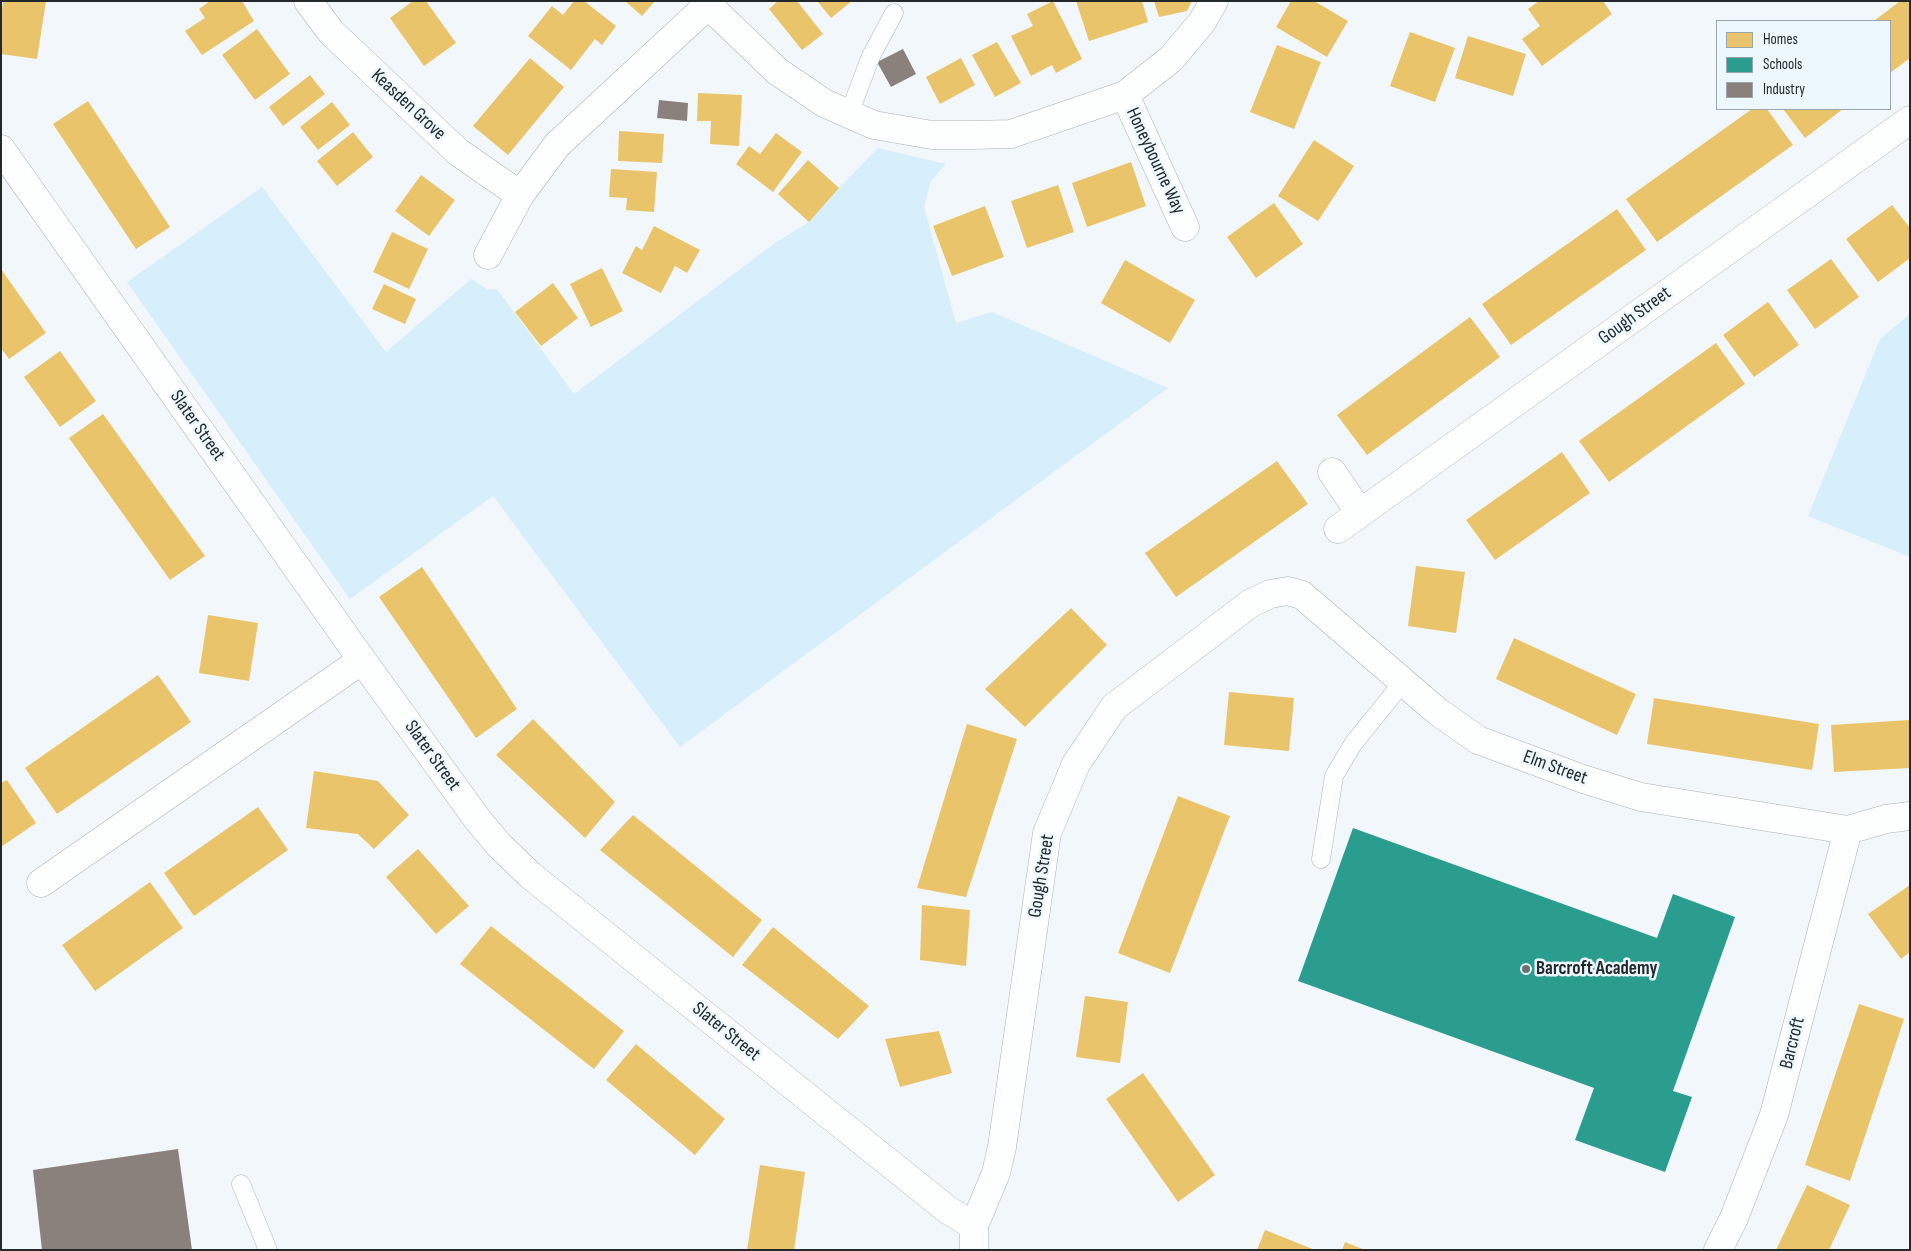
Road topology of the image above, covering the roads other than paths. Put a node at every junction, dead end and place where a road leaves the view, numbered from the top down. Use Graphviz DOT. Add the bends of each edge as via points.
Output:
graph roads {
  1 [pos="308,1"];
  2 [pos="1214,1"];
  3 [pos="706,4"];
  4 [pos="894,12"];
  5 [pos="1125,95"];
  6 [pos="849,114"];
  7 [pos="1910,120"];
  8 [pos="1,148"];
  9 [pos="520,195"];
  10 [pos="1185,227"];
  11 [pos="488,255"];
  12 [pos="1332,472"];
  13 [pos="1360,513"];
  14 [pos="1338,529"];
  15 [pos="1252,603"];
  16 [pos="362,660"];
  17 [pos="1403,682"];
  18 [pos="1910,816"];
  19 [pos="1848,830"];
  20 [pos="1321,859"];
  21 [pos="41,883"];
  22 [pos="241,1184"];
  23 [pos="974,1238"];
  24 [pos="268,1250"];
  25 [pos="1718,1250"];
  1 -- 9 [label="street, Keasden Grove" via="331,32 458,152"];
  2 -- 5 [label="street, Honeybourne Way" via="1202,22 1171,59"];
  3 -- 6 [label="street, Honeybourne Way" via="778,71 824,103"];
  3 -- 9 [label="street" via="557,145"];
  4 -- 6 [label="lane" via="870,56"];
  5 -- 6 [label="street, Honeybourne Way" via="1011,134 932,135 874,125"];
  5 -- 10 [label="street, Honeybourne Way"];
  7 -- 13 [label="street, Gough Street"];
  8 -- 16 [label="street, Slater Street"];
  9 -- 11 [label="street"];
  12 -- 13 [label="street"];
  13 -- 14 [label="street, Gough Street"];
  15 -- 17 [label="street, Elm Street" via="1270,594 1288,591 1302,595"];
  15 -- 23 [label="street, Gough Street" via="1114,707 1076,764 1047,833 1002,1147"];
  16 -- 21 [label="street"];
  16 -- 23 [label="street, Slater Street" via="478,820 530,875 948,1210"];
  17 -- 19 [label="street, Elm Street" via="1478,740 1583,779 1642,797"];
  17 -- 20 [label="lane" via="1353,744 1334,776"];
  18 -- 19 [label="street, Elm Street"];
  19 -- 25 [label="street, Barcroft" via="1774,1115 1734,1218"];
  22 -- 24 [label="lane"];
}
